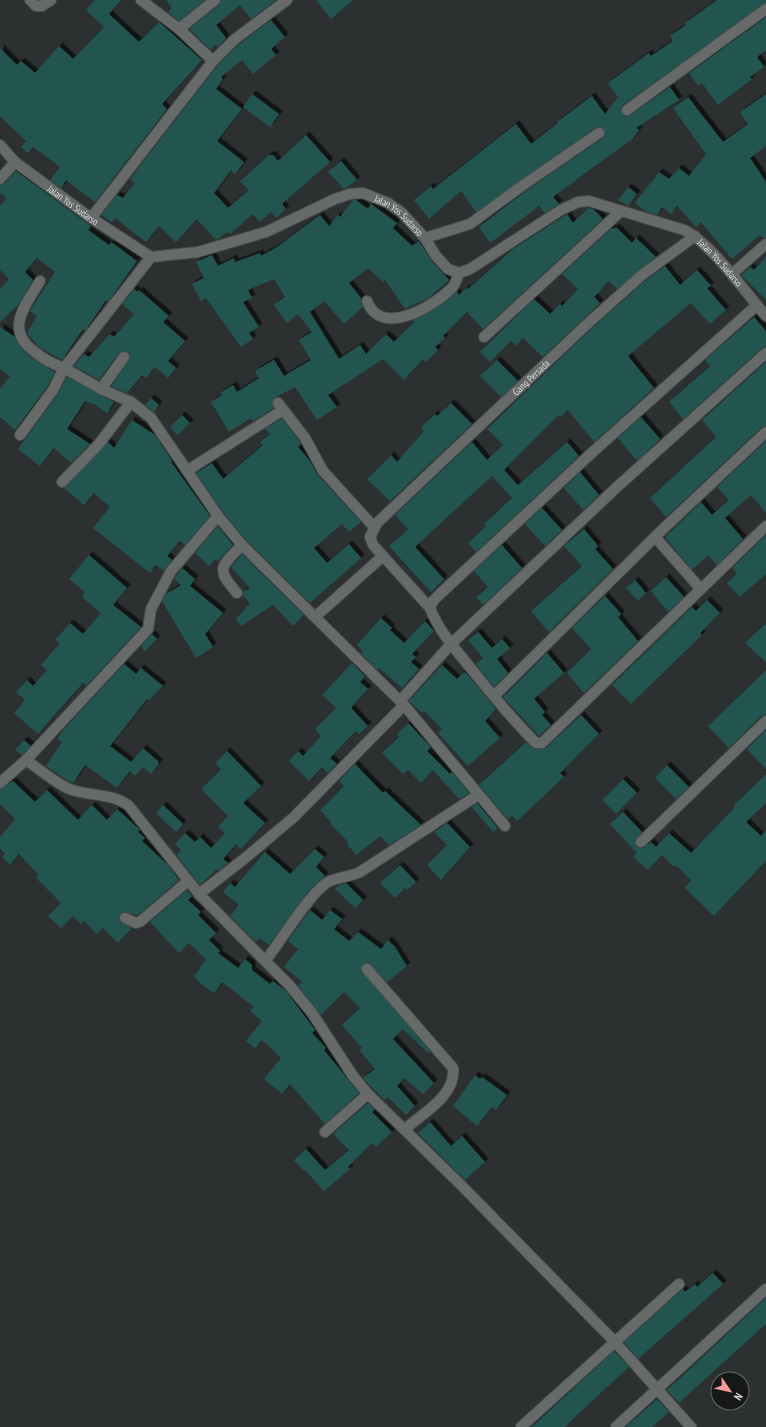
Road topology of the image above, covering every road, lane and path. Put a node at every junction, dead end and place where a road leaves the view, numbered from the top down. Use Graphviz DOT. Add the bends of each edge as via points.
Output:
graph roads {
  1 [pos="30,0"];
  2 [pos="51,0"];
  3 [pos="141,0"];
  4 [pos="215,0"];
  5 [pos="287,0"];
  6 [pos="766,9"];
  7 [pos="179,29"];
  8 [pos="213,60"];
  9 [pos="627,110"];
  10 [pos="599,133"];
  11 [pos="0,145"];
  12 [pos="15,162"];
  13 [pos="0,179"];
  14 [pos="621,211"];
  15 [pos="91,218"];
  16 [pos="695,236"];
  17 [pos="425,238"];
  18 [pos="766,244"];
  19 [pos="151,257"];
  20 [pos="460,273"];
  21 [pos="732,274"];
  22 [pos="40,281"];
  23 [pos="367,301"];
  24 [pos="757,305"];
  25 [pos="766,316"];
  26 [pos="484,337"];
  27 [pos="766,353"];
  28 [pos="124,357"];
  29 [pos="64,368"];
  30 [pos="100,388"];
  31 [pos="131,402"];
  32 [pos="766,432"];
  33 [pos="20,435"];
  34 [pos="188,470"];
  35 [pos="62,482"];
  36 [pos="218,516"];
  37 [pos="766,526"];
  38 [pos="374,527"];
  39 [pos="659,534"];
  40 [pos="242,545"];
  41 [pos="383,556"];
  42 [pos="703,585"];
  43 [pos="237,593"];
  44 [pos="430,608"];
  45 [pos="314,617"];
  46 [pos="451,644"];
  47 [pos="494,696"];
  48 [pos="402,703"];
  49 [pos="766,721"];
  50 [pos="26,760"];
  51 [pos="0,783"];
  52 [pos="478,795"];
  53 [pos="506,826"];
  54 [pos="641,842"];
  55 [pos="188,881"];
  56 [pos="199,894"];
  57 [pos="125,918"];
  58 [pos="266,960"];
  59 [pos="367,969"];
  60 [pos="368,1094"];
  61 [pos="404,1130"];
  62 [pos="325,1132"];
  63 [pos="679,1284"];
  64 [pos="766,1289"];
  65 [pos="614,1341"];
  66 [pos="656,1390"];
  67 [pos="521,1427"];
  68 [pos="616,1427"];
  69 [pos="691,1427"];
  1 -- 2 [label="street" via="36,6 42,6"];
  3 -- 7 [label="street"];
  4 -- 7 [label="street"];
  5 -- 8 [label="street" via="235,39"];
  6 -- 9 [label="street"];
  7 -- 8 [label="street"];
  8 -- 15 [label="street"];
  10 -- 17 [label="street" via="470,224"];
  11 -- 12 [label="street, Jalan Yos Sudarso"];
  12 -- 13 [label="street"];
  12 -- 15 [label="street, Jalan Yos Sudarso"];
  14 -- 16 [label="street, Jalan Yos Sudarso" via="684,230"];
  14 -- 20 [label="street, Jalan Yos Sudarso" via="589,200 578,202 560,210"];
  14 -- 26 [label="street"];
  15 -- 19 [label="street, Jalan Yos Sudarso"];
  16 -- 21 [label="street, Jalan Yos Sudarso"];
  16 -- 38 [label="street, Gang Persada" via="642,275 585,326"];
  17 -- 19 [label="street, Jalan Yos Sudarso" via="401,212 388,203 362,193 335,198 266,232 198,252"];
  17 -- 20 [label="street, Jalan Yos Sudarso" via="448,269"];
  18 -- 21 [label="street"];
  19 -- 29 [label="street"];
  20 -- 23 [label="street" via="452,288 433,302 397,320 374,313"];
  21 -- 24 [label="street, Jalan Yos Sudarso"];
  22 -- 29 [label="street" via="22,309 18,327 20,337 26,346 50,364"];
  24 -- 25 [label="street, Jalan Yos Sudarso"];
  24 -- 44 [label="street" via="596,449 440,594"];
  27 -- 46 [label="street" via="617,487"];
  28 -- 30 [label="street"];
  29 -- 30 [label="street"];
  29 -- 33 [label="street" via="53,390"];
  30 -- 31 [label="street"];
  31 -- 34 [label="street" via="158,425"];
  31 -- 35 [label="street" via="98,445"];
  32 -- 39 [label="street"];
  34 -- 36 [label="street"];
  34 -- 38 [label="street" via="280,407 305,438 323,471"];
  36 -- 40 [label="street"];
  36 -- 50 [label="street" via="171,571 153,605 145,632"];
  37 -- 42 [label="street"];
  38 -- 41 [label="street" via="370,537 373,545"];
  39 -- 42 [label="street"];
  39 -- 47 [label="street"];
  40 -- 43 [label="street" via="224,564 223,571 224,578"];
  40 -- 45 [label="street"];
  41 -- 44 [label="street"];
  41 -- 45 [label="street"];
  42 -- 47 [label="street" via="542,743 536,743"];
  44 -- 46 [label="street"];
  45 -- 48 [label="street"];
  46 -- 47 [label="street"];
  46 -- 48 [label="street"];
  48 -- 52 [label="street"];
  48 -- 56 [label="street" via="305,806"];
  49 -- 54 [label="street"];
  50 -- 51 [label="street"];
  50 -- 55 [label="street" via="66,787 86,794 121,800"];
  52 -- 53 [label="street"];
  52 -- 58 [label="street" via="356,874 337,878 321,887"];
  55 -- 56 [label="street"];
  55 -- 57 [label="street" via="141,921 136,923"];
  56 -- 58 [label="street"];
  58 -- 60 [label="street" via="312,1013 353,1076"];
  59 -- 61 [label="street" via="453,1068 454,1076 448,1091"];
  60 -- 61 [label="street"];
  60 -- 62 [label="street"];
  61 -- 65 [label="street"];
  63 -- 65 [label="street"];
  64 -- 66 [label="street"];
  65 -- 66 [label="street"];
  65 -- 67 [label="street"];
  66 -- 68 [label="street"];
  66 -- 69 [label="street"];
}
